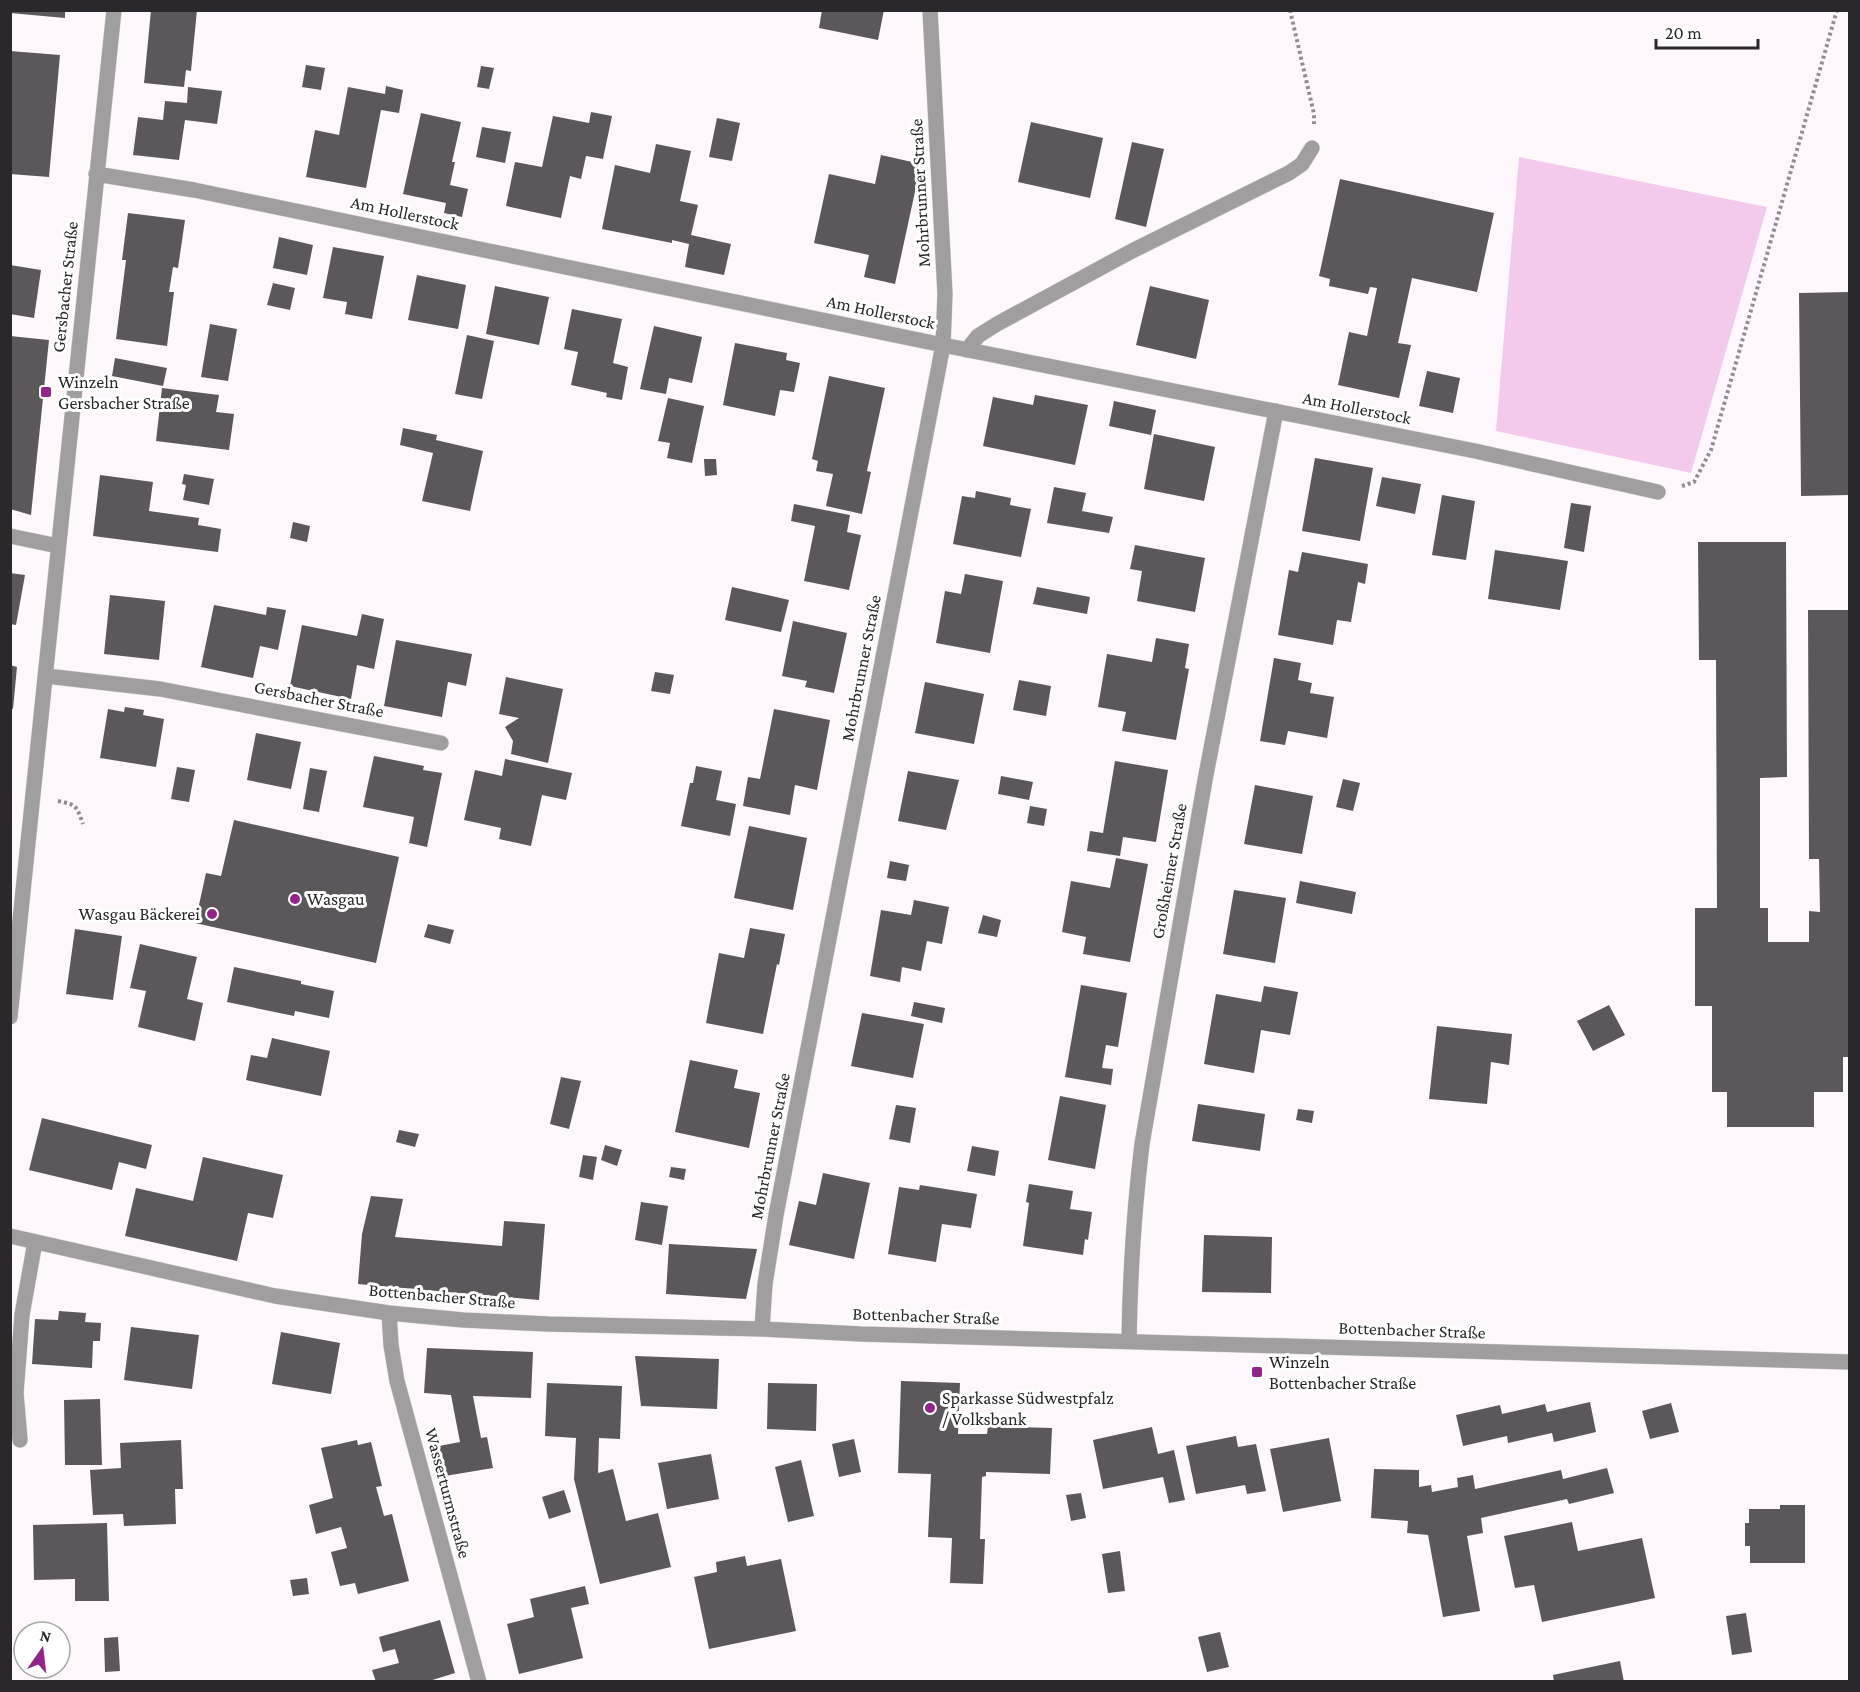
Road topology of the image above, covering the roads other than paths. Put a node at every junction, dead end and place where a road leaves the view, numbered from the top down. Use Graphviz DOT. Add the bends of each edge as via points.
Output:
graph roads {
  1 [pos="114,10"];
  2 [pos="930,10"];
  3 [pos="1312,148"];
  4 [pos="96,174"];
  5 [pos="943,345"];
  6 [pos="967,350"];
  7 [pos="1276,411"];
  8 [pos="1658,492"];
  9 [pos="10,536"];
  10 [pos="58,546"];
  11 [pos="46,676"];
  12 [pos="441,742"];
  13 [pos="10,1017"];
  14 [pos="10,1236"];
  15 [pos="35,1242"];
  16 [pos="389,1313"];
  17 [pos="762,1329"];
  18 [pos="1130,1341"];
  19 [pos="1850,1362"];
  20 [pos="20,1440"];
  21 [pos="479,1682"];
  1 -- 4 [label="street, Gersbacher Straße"];
  2 -- 5 [label="street, Mohrbrunner Straße" via="945,294"];
  3 -- 6 [label="street" via="1302,164 1289,173 1132,250 1007,318 978,336"];
  4 -- 5 [label="street, Am Hollerstock" via="194,190"];
  4 -- 10 [label="street, Gersbacher Straße"];
  5 -- 6 [label="street, Am Hollerstock"];
  5 -- 17 [label="street, Mohrbrunner Straße" via="776,1215"];
  6 -- 7 [label="street, Am Hollerstock"];
  7 -- 8 [label="street, Am Hollerstock"];
  7 -- 18 [label="street, Großheimer Straße" via="1205,780 1142,1144 1134,1203"];
  9 -- 10 [label="street"];
  10 -- 11 [label="street, Gersbacher Straße"];
  11 -- 12 [label="street, Gersbacher Straße" via="160,689"];
  11 -- 13 [label="street, Gersbacher Straße"];
  14 -- 15 [label="street, Bottenbacher Straße"];
  15 -- 16 [label="street, Bottenbacher Straße" via="275,1296"];
  15 -- 20 [label="street" via="22,1315 16,1393"];
  16 -- 17 [label="street, Bottenbacher Straße" via="463,1320"];
  16 -- 21 [label="street, Wasserturmstraße" via="397,1381"];
  17 -- 18 [label="street, Bottenbacher Straße"];
  18 -- 19 [label="street, Bottenbacher Straße"];
}
